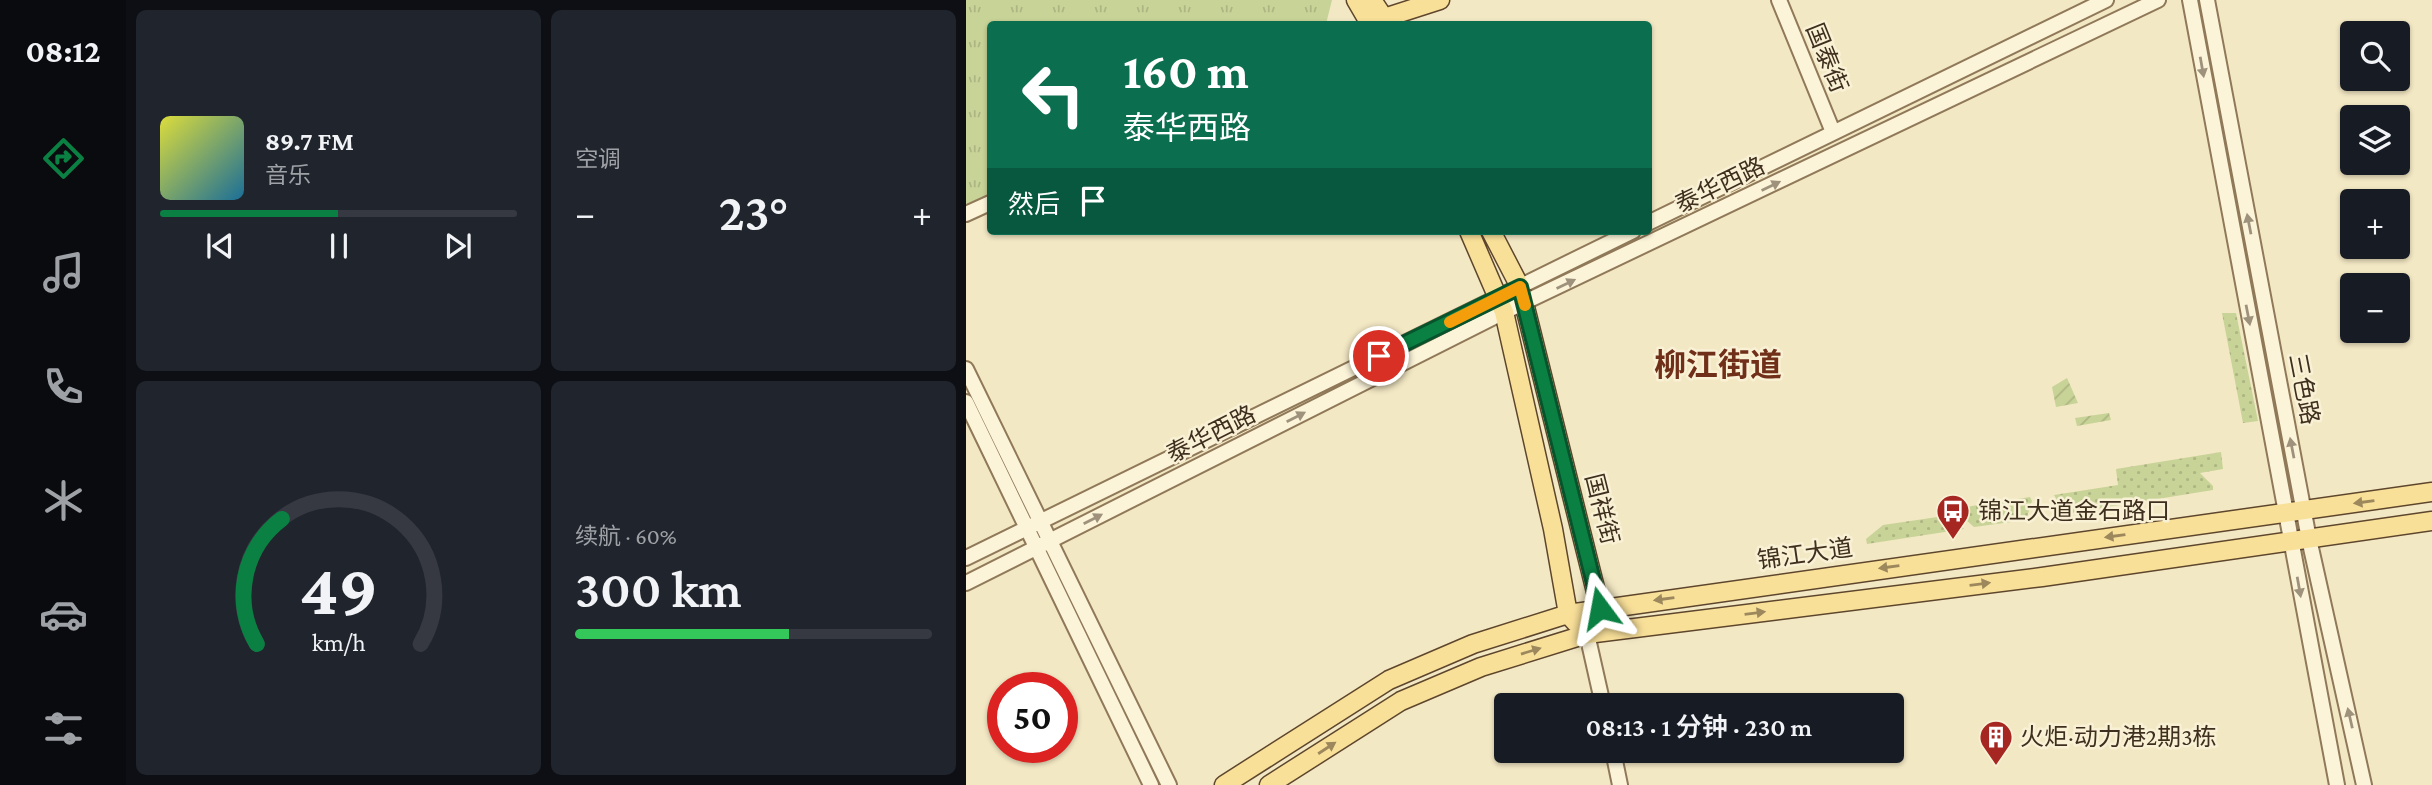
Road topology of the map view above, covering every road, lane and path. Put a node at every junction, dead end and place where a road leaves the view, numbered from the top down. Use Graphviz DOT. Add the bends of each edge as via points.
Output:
graph roads {
  1 [pos="1356,0"];
  2 [pos="1372,0"];
  3 [pos="1422,0"];
  4 [pos="1440,0"];
  5 [pos="1779,0"];
  6 [pos="2106,0"];
  7 [pos="2158,0"];
  8 [pos="2190,0"];
  9 [pos="2207,0"];
  10 [pos="1373,21"];
  11 [pos="1375,21"];
  12 [pos="1379,21"];
  13 [pos="1381,21"];
  14 [pos="1833,132"];
  15 [pos="987,204"];
  16 [pos="966,214"];
  17 [pos="1652,221"];
  18 [pos="1471,235"];
  19 [pos="1493,235"];
  20 [pos="1626,235"];
  21 [pos="1651,235"];
  22 [pos="1652,235"];
  23 [pos="1522,295"];
  24 [pos="1502,304"];
  25 [pos="966,369"];
  26 [pos="966,402"];
  27 [pos="2432,492"];
  28 [pos="2305,511"];
  29 [pos="2286,512"];
  30 [pos="2432,521"];
  31 [pos="1041,522"];
  32 [pos="1027,529"];
  33 [pos="2309,538"];
  34 [pos="1050,541"];
  35 [pos="2292,543"];
  36 [pos="1035,548"];
  37 [pos="966,558"];
  38 [pos="966,583"];
  39 [pos="1600,608"];
  40 [pos="1568,614"];
  41 [pos="1587,634"];
  42 [pos="1600,693"];
  43 [pos="1615,763"];
  44 [pos="1151,785"];
  45 [pos="1169,785"];
  46 [pos="1224,785"];
  47 [pos="1269,785"];
  48 [pos="1620,785"];
  49 [pos="2337,785"];
  50 [pos="2364,785"];
  1 -- 10 [label="main road"];
  2 -- 11 [label="main road"];
  3 -- 12 [label="street"];
  4 -- 13 [label="main road"];
  5 -- 14 [label="street, 国泰街"];
  6 -- 14 [label="street, 泰华西路"];
  22 -- 7 [label="street, 泰华西路, one-way"];
  8 -- 29 [label="street, 三色路, one-way"];
  28 -- 9 [label="street, 三色路, one-way"];
  14 -- 17 [label="street, 泰华西路"];
  15 -- 16 [label="street"];
  18 -- 24 [label="main road, 国祥街"];
  19 -- 23 [label="main road, 国祥街"];
  20 -- 23 [label="street, 泰华西路"];
  23 -- 21 [label="street, 泰华西路, one-way"];
  23 -- 24 [label="street, 泰华西路"];
  23 -- 39 [label="main road, 国祥街"];
  24 -- 31 [label="street, 泰华西路"];
  34 -- 24 [label="street, 泰华西路, one-way"];
  24 -- 40 [label="main road, 国祥街"];
  25 -- 31 [label="street"];
  26 -- 32 [label="street"];
  27 -- 28 [label="main road, 锦江大道, one-way"];
  28 -- 29 [label="main road, 锦江大道"];
  28 -- 33 [label="street, 三色路"];
  29 -- 35 [label="street, 三色路"];
  29 -- 39 [label="main road, 锦江大道, one-way"];
  30 -- 33 [label="main road"];
  31 -- 32 [label="street, 泰华西路"];
  31 -- 34 [label="street"];
  32 -- 36 [label="street"];
  32 -- 37 [label="street, 泰华西路"];
  33 -- 35 [label="main road"];
  50 -- 33 [label="street, 三色路, one-way"];
  34 -- 36 [label="street, 泰华西路"];
  34 -- 45 [label="street"];
  41 -- 35 [label="main road, one-way"];
  35 -- 49 [label="street, 三色路, one-way"];
  36 -- 38 [label="street, 泰华西路"];
  36 -- 44 [label="street"];
  39 -- 40 [label="main road, 锦江大道"];
  39 -- 41 [label="main road"];
  40 -- 41 [label="main road"];
  40 -- 46 [label="main road, 锦江大道" via="1473,644 1389,680"];
  41 -- 42 [label="street"];
  47 -- 41 [label="main road, one-way" via="1401,701 1481,667"];
  43 -- 48 [label="street"];
}
